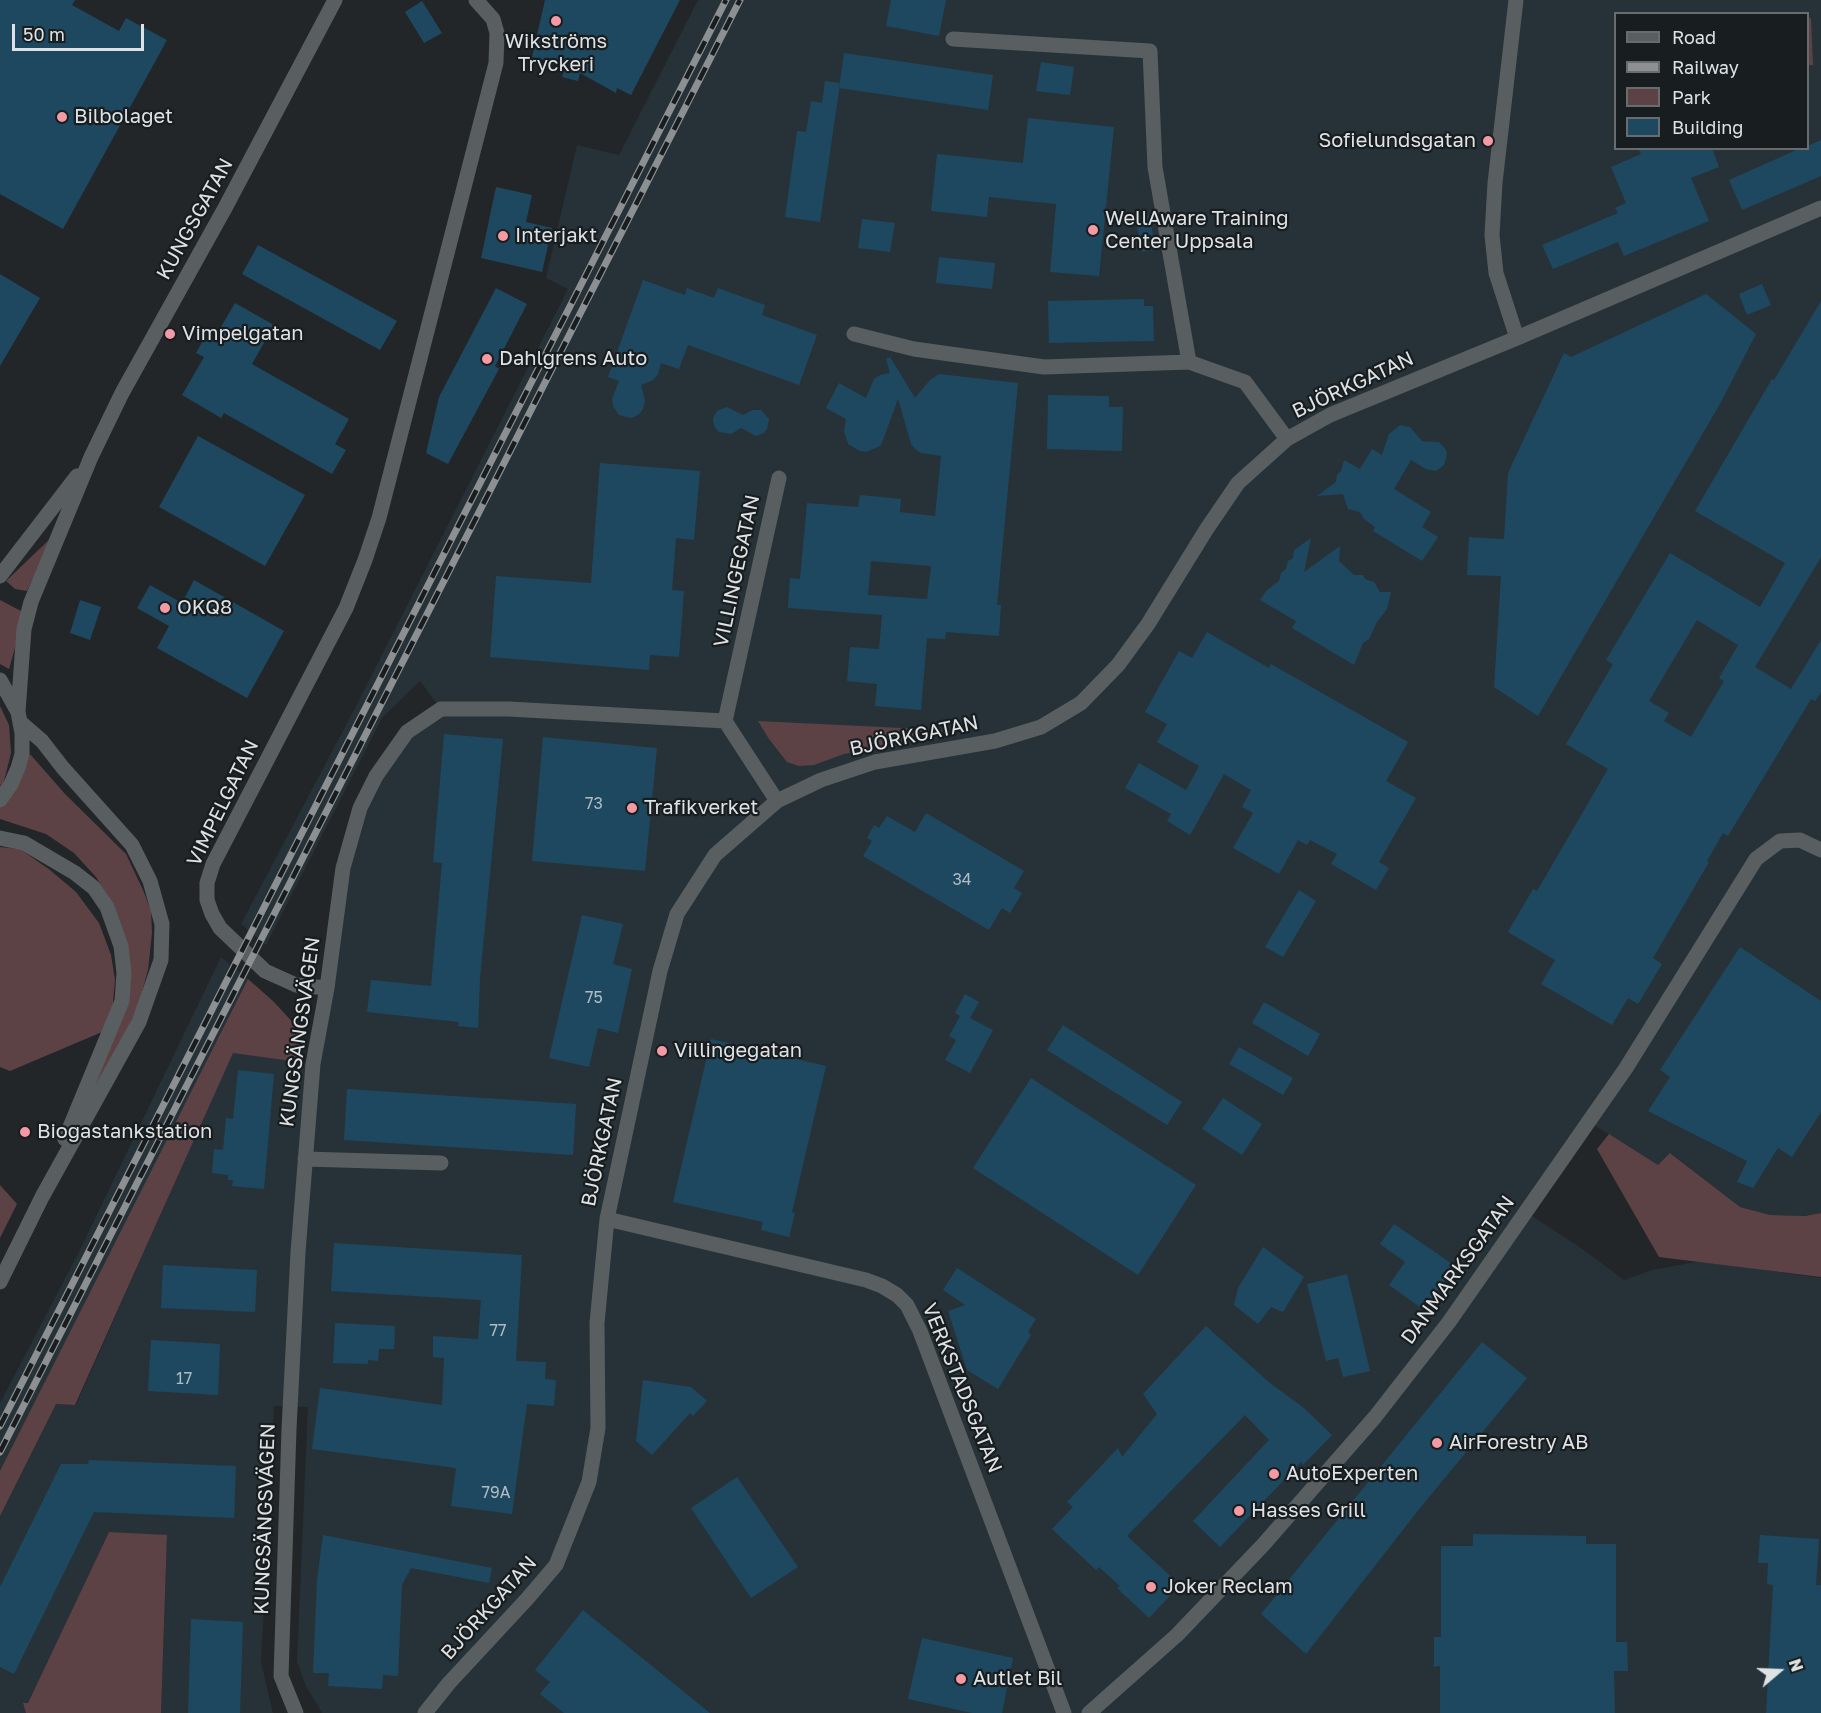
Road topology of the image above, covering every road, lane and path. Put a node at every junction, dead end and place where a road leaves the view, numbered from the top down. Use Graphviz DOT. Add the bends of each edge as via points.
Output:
graph roads {
  1 [pos="335,0"];
  2 [pos="476,0"];
  3 [pos="1516,0"];
  4 [pos="953,39"];
  5 [pos="1821,208"];
  6 [pos="854,334"];
  7 [pos="1517,338"];
  8 [pos="1189,362"];
  9 [pos="1287,439"];
  10 [pos="91,457"];
  11 [pos="778,478"];
  12 [pos="0,576"];
  13 [pos="0,680"];
  14 [pos="19,717"];
  15 [pos="725,721"];
  16 [pos="0,800"];
  17 [pos="777,801"];
  18 [pos="0,838"];
  19 [pos="1821,850"];
  20 [pos="327,988"];
  21 [pos="305,1159"];
  22 [pos="441,1163"];
  23 [pos="42,1197"];
  24 [pos="607,1219"];
  25 [pos="0,1282"];
  26 [pos="296,1713"];
  27 [pos="425,1713"];
  28 [pos="1064,1713"];
  29 [pos="1089,1713"];
  1 -- 10 [label="street, KUNGSGATAN"];
  2 -- 20 [label="street, VIMPELGATAN" via="493,19 497,33 496,63 379,518 346,608 213,864 207,883 207,900 220,928 265,971 296,985"];
  3 -- 7 [label="street" via="1492,235 1496,273"];
  4 -- 8 [label="street" via="1150,51 1155,167"];
  5 -- 7 [label="street, BJÖRKGATAN"];
  6 -- 8 [label="street" via="914,349 1044,367"];
  7 -- 9 [label="street, BJÖRKGATAN" via="1330,415"];
  8 -- 9 [label="street" via="1245,382"];
  9 -- 17 [label="street, BJÖRKGATAN" via="1238,483 1148,624 1118,665 1081,703 1041,727 995,741 875,762 821,780"];
  10 -- 12 [label="street, KUNGSGATAN"];
  10 -- 14 [label="street, KUNGSGATAN" via="31,602 24,629"];
  11 -- 15 [label="street, VILLINGEGATAN"];
  13 -- 14 [label="street"];
  14 -- 16 [label="street, KUNGSGATAN" via="22,733 18,768"];
  14 -- 23 [label="street" via="132,845 150,881 162,924 161,960 139,1022"];
  15 -- 17 [label="street"];
  15 -- 20 [label="street, KUNGSÄNGSVÄGEN" via="441,709 407,732 376,776 360,808 343,868"];
  17 -- 24 [label="street, BJÖRKGATAN" via="715,855 677,914 660,971"];
  18 -- 23 [label="street" via="24,843 94,888 107,907 121,946 122,1001"];
  19 -- 29 [label="street, DANMARKSGATAN" via="1800,840 1780,841 1756,859 1626,1068 1442,1330 1375,1417 1263,1545 1177,1635"];
  20 -- 21 [label="street, KUNGSÄNGSVÄGEN" via="313,1064"];
  21 -- 22 [label="street"];
  21 -- 26 [label="street, KUNGSÄNGSVÄGEN" via="289,1429 281,1676"];
  23 -- 25 [label="street"];
  24 -- 27 [label="street, BJÖRKGATAN" via="597,1323 598,1428 589,1482 556,1564"];
  24 -- 28 [label="street, VERKSTADSGATAN" via="866,1280 890,1291 907,1305"];
}
